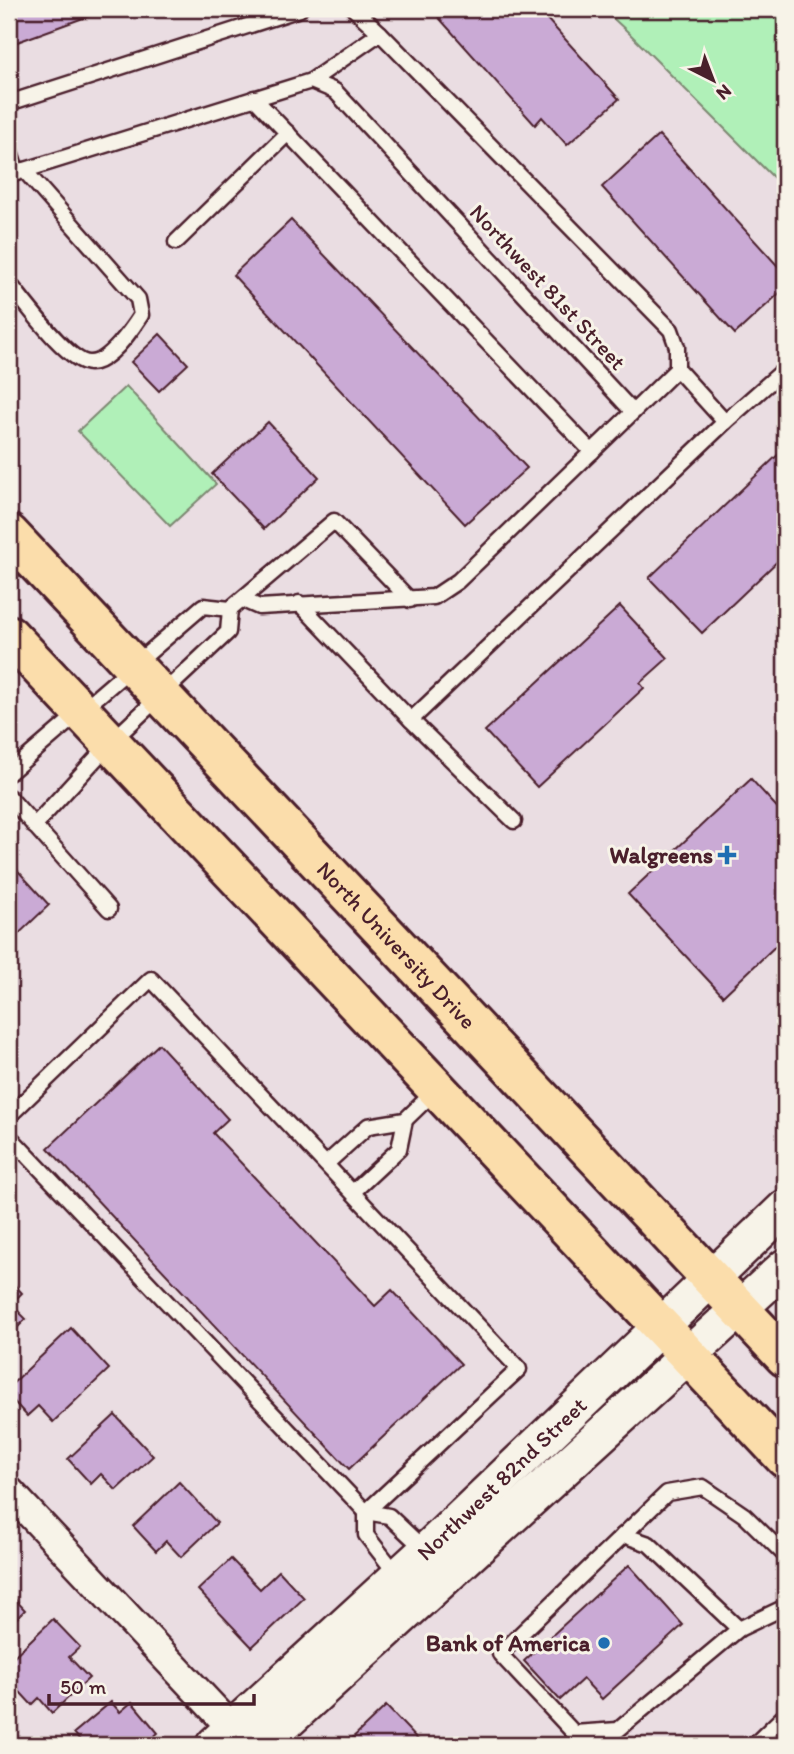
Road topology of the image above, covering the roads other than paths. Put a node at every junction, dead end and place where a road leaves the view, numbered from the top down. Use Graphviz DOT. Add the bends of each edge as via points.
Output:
graph roads {
  1 [pos="300,9"];
  2 [pos="354,9"];
  3 [pos="380,33"];
  4 [pos="311,80"];
  5 [pos="254,98"];
  6 [pos="9,103"];
  7 [pos="288,133"];
  8 [pos="9,148"];
  9 [pos="16,173"];
  10 [pos="176,242"];
  11 [pos="9,283"];
  12 [pos="677,369"];
  13 [pos="785,369"];
  14 [pos="633,412"];
  15 [pos="725,422"];
  16 [pos="592,452"];
  17 [pos="9,534"];
  18 [pos="243,600"];
  19 [pos="410,600"];
  20 [pos="299,603"];
  21 [pos="230,609"];
  22 [pos="9,635"];
  23 [pos="148,681"];
  24 [pos="82,712"];
  25 [pos="411,720"];
  26 [pos="110,743"];
  27 [pos="9,773"];
  28 [pos="9,797"];
  29 [pos="514,821"];
  30 [pos="34,826"];
  31 [pos="109,909"];
  32 [pos="437,1089"];
  33 [pos="9,1116"];
  34 [pos="405,1120"];
  35 [pos="9,1136"];
  36 [pos="326,1164"];
  37 [pos="353,1192"];
  38 [pos="785,1208"];
  39 [pos="785,1267"];
  40 [pos="710,1279"];
  41 [pos="741,1310"];
  42 [pos="662,1328"];
  43 [pos="689,1357"];
  44 [pos="785,1357"];
  45 [pos="785,1458"];
  46 [pos="9,1491"];
  47 [pos="366,1512"];
  48 [pos="623,1535"];
  49 [pos="785,1555"];
  50 [pos="438,1563"];
  51 [pos="410,1588"];
  52 [pos="785,1607"];
  53 [pos="739,1629"];
  54 [pos="785,1715"];
  55 [pos="231,1739"];
  56 [pos="261,1745"];
  57 [pos="754,1745"];
  1 -- 6 [label="lane"];
  2 -- 3 [label="lane"];
  3 -- 4 [label="lane"];
  3 -- 12 [label="lane" via="671,330"];
  4 -- 5 [label="lane"];
  4 -- 14 [label="lane, Northwest 81st Street" via="335,91"];
  5 -- 7 [label="lane"];
  5 -- 9 [label="lane"];
  7 -- 10 [label="lane"];
  7 -- 16 [label="lane"];
  8 -- 9 [label="lane"];
  9 -- 11 [label="lane" via="138,299 141,315 105,357 83,362 68,352"];
  12 -- 14 [label="lane"];
  12 -- 15 [label="lane"];
  13 -- 15 [label="lane"];
  14 -- 16 [label="lane"];
  15 -- 25 [label="lane"];
  16 -- 19 [label="lane" via="458,581 434,597"];
  17 -- 23 [label="main road, North University Drive"];
  18 -- 19 [label="lane" via="334,521"];
  18 -- 20 [label="lane" via="259,607"];
  18 -- 21 [label="lane"];
  19 -- 20 [label="lane"];
  20 -- 25 [label="lane"];
  21 -- 23 [label="lane" via="228,632"];
  21 -- 23 [label="lane" via="203,607"];
  22 -- 24 [label="main road"];
  23 -- 24 [label="lane"];
  23 -- 26 [label="lane"];
  23 -- 40 [label="main road, North University Drive"];
  24 -- 26 [label="main road"];
  24 -- 27 [label="lane"];
  25 -- 29 [label="lane"];
  26 -- 30 [label="lane"];
  26 -- 32 [label="main road"];
  28 -- 30 [label="lane"];
  30 -- 31 [label="lane"];
  32 -- 34 [label="lane"];
  32 -- 42 [label="main road"];
  33 -- 36 [label="lane" via="151,979"];
  34 -- 36 [label="lane" via="368,1126"];
  34 -- 37 [label="lane" via="399,1149"];
  35 -- 47 [label="lane"];
  36 -- 37 [label="lane"];
  37 -- 47 [label="lane" via="519,1369"];
  38 -- 40 [label="street, Northwest 82nd Street"];
  39 -- 41 [label="street, Northwest 82nd Street"];
  40 -- 41 [label="main road, North University Drive"];
  40 -- 42 [label="street, Northwest 82nd Street"];
  41 -- 43 [label="street, Northwest 82nd Street"];
  41 -- 44 [label="main road, North University Drive"];
  42 -- 43 [label="main road"];
  42 -- 50 [label="street, Northwest 82nd Street"];
  43 -- 45 [label="main road"];
  43 -- 50 [label="street, Northwest 82nd Street"];
  46 -- 55 [label="street"];
  47 -- 50 [label="lane" via="389,1516"];
  47 -- 51 [label="lane" via="366,1535"];
  48 -- 49 [label="lane" via="667,1493 703,1487 744,1516"];
  48 -- 53 [label="lane" via="649,1544"];
  48 -- 53 [label="lane" via="499,1654 574,1733 618,1730"];
  50 -- 51 [label="street, Northwest 82nd Street"];
  51 -- 55 [label="street, Northwest 82nd Street"];
  51 -- 56 [label="street, Northwest 82nd Street"];
  52 -- 53 [label="lane"];
  54 -- 57 [label="lane"];
}
